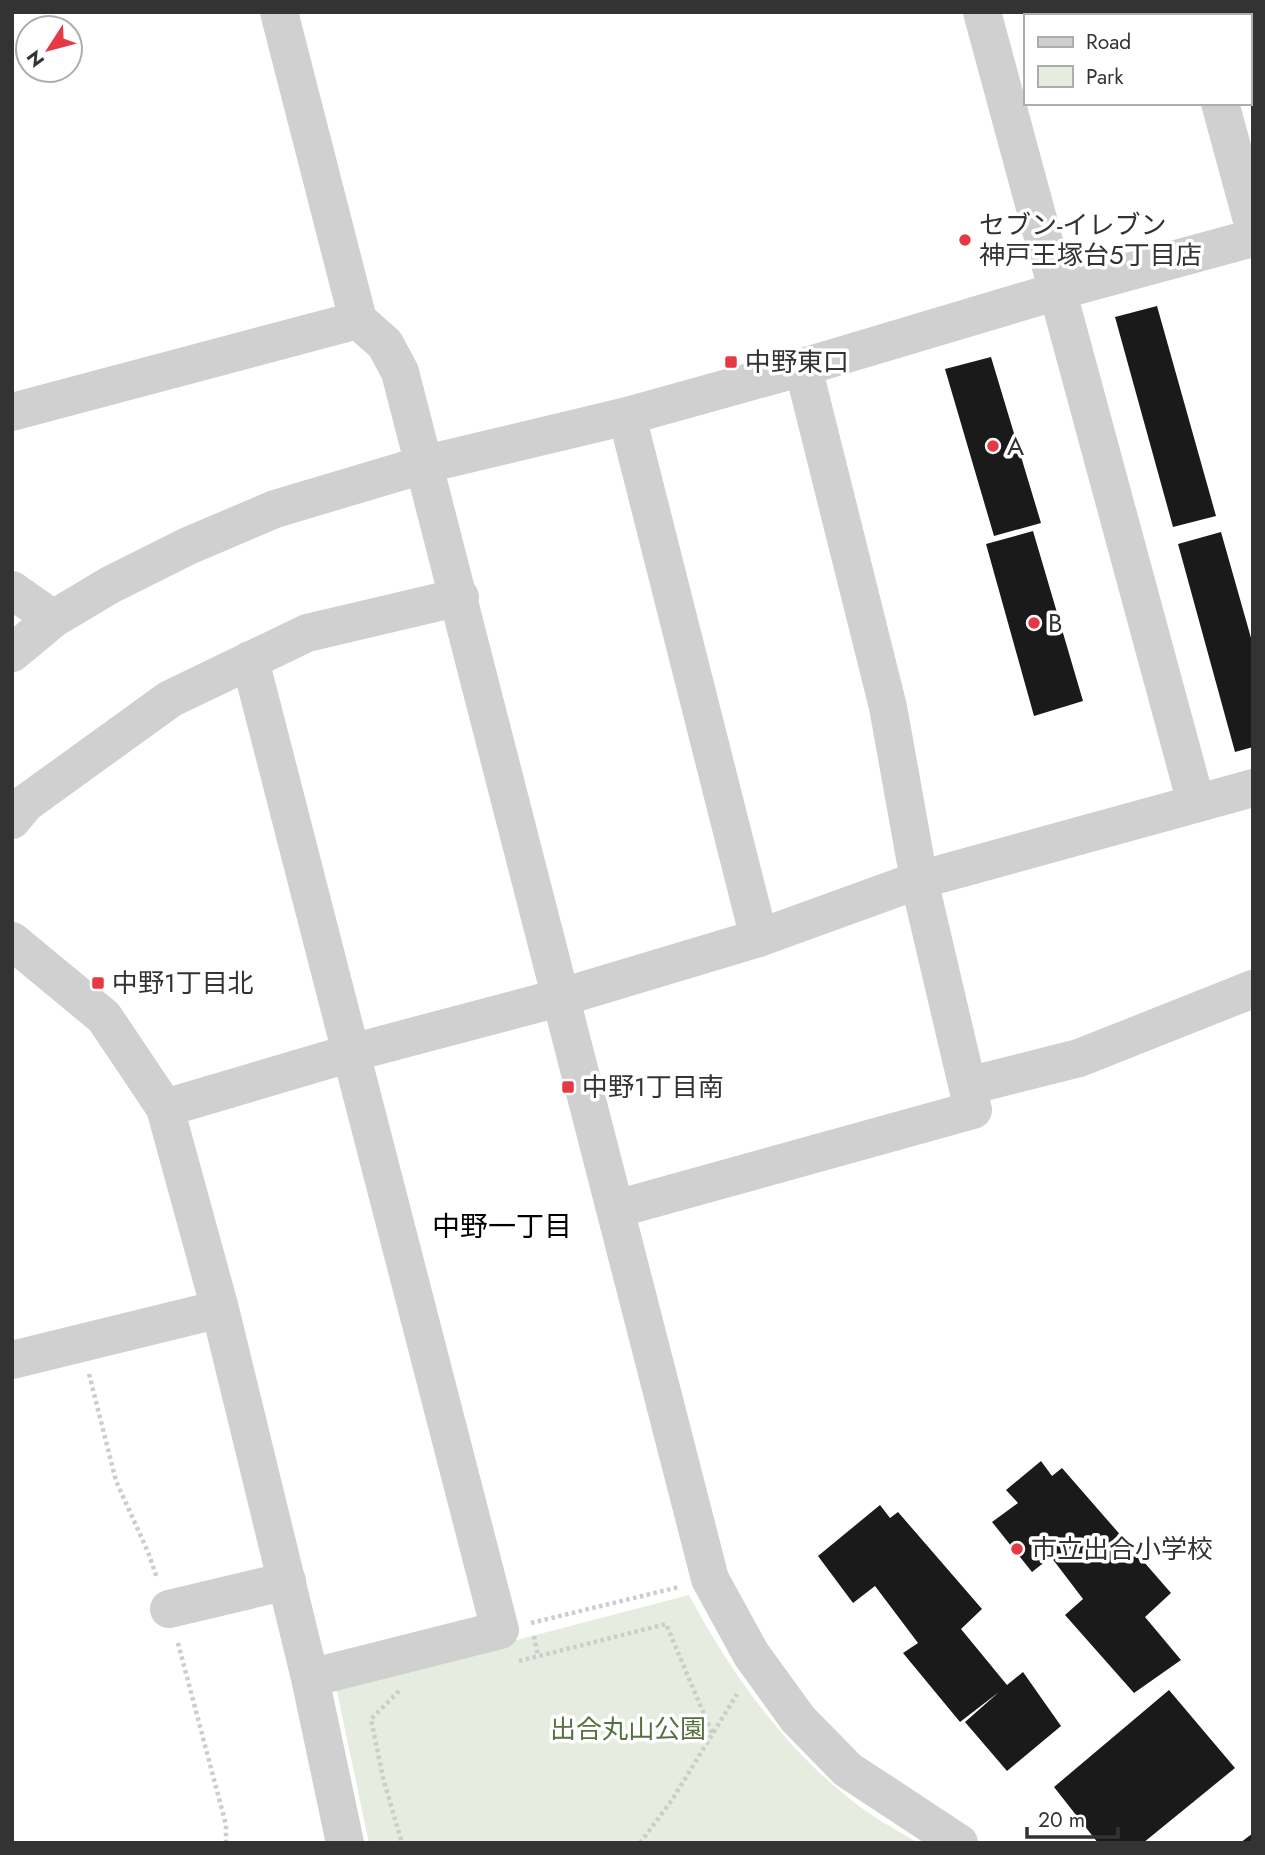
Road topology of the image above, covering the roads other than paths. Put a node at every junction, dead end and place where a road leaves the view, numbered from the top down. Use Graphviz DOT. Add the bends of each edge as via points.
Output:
graph roads {
  1 [pos="279,12"];
  2 [pos="982,12"];
  3 [pos="1221,105"];
  4 [pos="1253,224"];
  5 [pos="1253,238"];
  6 [pos="1058,291"];
  7 [pos="358,320"];
  8 [pos="803,367"];
  9 [pos="12,412"];
  10 [pos="627,416"];
  11 [pos="426,464"];
  12 [pos="12,590"];
  13 [pos="460,597"];
  14 [pos="53,619"];
  15 [pos="12,653"];
  16 [pos="250,660"];
  17 [pos="1253,788"];
  18 [pos="1196,803"];
  19 [pos="12,820"];
  20 [pos="919,880"];
  21 [pos="759,938"];
  22 [pos="12,941"];
  23 [pos="1253,989"];
  24 [pos="562,998"];
  25 [pos="351,1053"];
  26 [pos="968,1086"];
  27 [pos="165,1108"];
  28 [pos="616,1209"];
  29 [pos="220,1309"];
  30 [pos="12,1360"];
  31 [pos="287,1581"];
  32 [pos="169,1609"];
  33 [pos="310,1678"];
  34 [pos="345,1843"];
  35 [pos="959,1843"];
  1 -- 7 [label="street"];
  2 -- 6 [label="street"];
  3 -- 4 [label="street"];
  5 -- 6 [label="street"];
  6 -- 8 [label="street"];
  6 -- 18 [label="street"];
  7 -- 9 [label="street"];
  7 -- 11 [label="street" via="385,344 400,372"];
  8 -- 10 [label="street"];
  8 -- 20 [label="street" via="888,707"];
  10 -- 11 [label="street"];
  10 -- 21 [label="street"];
  11 -- 13 [label="street"];
  11 -- 14 [label="street" via="275,509 110,585"];
  12 -- 14 [label="street"];
  13 -- 16 [label="street" via="307,633"];
  13 -- 24 [label="street"];
  14 -- 15 [label="street"];
  16 -- 19 [label="street" via="170,699 26,803"];
  16 -- 25 [label="street"];
  17 -- 18 [label="street"];
  18 -- 20 [label="street"];
  20 -- 21 [label="street"];
  20 -- 26 [label="street"];
  21 -- 24 [label="street"];
  22 -- 27 [label="street" via="104,1017"];
  23 -- 26 [label="street" via="1079,1058"];
  24 -- 25 [label="street"];
  24 -- 28 [label="street"];
  25 -- 27 [label="street"];
  25 -- 33 [label="street" via="506,1646"];
  26 -- 28 [label="street" via="973,1110"];
  27 -- 29 [label="street"];
  28 -- 35 [label="street" via="710,1580 757,1662 797,1719 848,1770"];
  29 -- 30 [label="street"];
  29 -- 31 [label="street"];
  31 -- 32 [label="street"];
  31 -- 33 [label="street"];
  33 -- 34 [label="street"];
}
